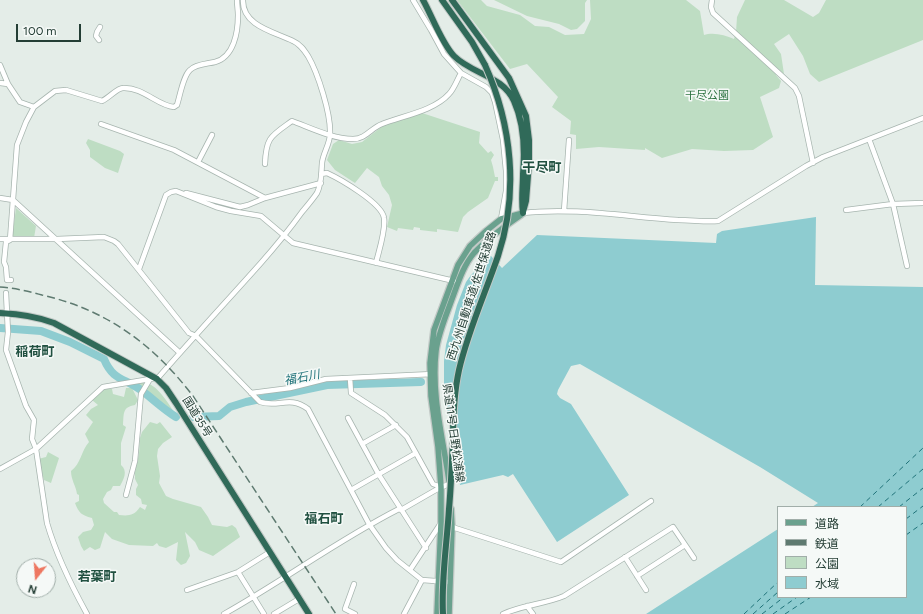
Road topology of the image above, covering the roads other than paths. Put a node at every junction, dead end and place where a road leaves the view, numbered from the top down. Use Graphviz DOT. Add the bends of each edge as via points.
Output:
graph roads {
  1 [pos="237,0"];
  2 [pos="243,0"];
  3 [pos="413,0"];
  4 [pos="423,0"];
  5 [pos="442,0"];
  6 [pos="452,0"];
  7 [pos="712,0"];
  8 [pos="100,27"];
  9 [pos="99,40"];
  10 [pos="0,65"];
  11 [pos="461,73"];
  12 [pos="0,83"];
  13 [pos="8,84"];
  14 [pos="34,107"];
  15 [pos="923,118"];
  16 [pos="101,124"];
  17 [pos="212,135"];
  18 [pos="330,135"];
  19 [pos="869,139"];
  20 [pos="569,140"];
  21 [pos="198,162"];
  22 [pos="812,163"];
  23 [pos="266,164"];
  24 [pos="321,174"];
  25 [pos="321,183"];
  26 [pos="182,192"];
  27 [pos="0,198"];
  28 [pos="265,198"];
  29 [pos="13,200"];
  30 [pos="923,203"];
  31 [pos="894,204"];
  32 [pos="846,210"];
  33 [pos="564,211"];
  34 [pos="523,213"];
  35 [pos="501,219"];
  36 [pos="284,236"];
  37 [pos="0,239"];
  38 [pos="57,239"];
  39 [pos="10,240"];
  40 [pos="376,263"];
  41 [pos="907,266"];
  42 [pos="139,269"];
  43 [pos="11,280"];
  44 [pos="451,280"];
  45 [pos="458,282"];
  46 [pos="6,293"];
  47 [pos="0,313"];
  48 [pos="8,316"];
  49 [pos="196,336"];
  50 [pos="180,353"];
  51 [pos="432,374"];
  52 [pos="150,379"];
  53 [pos="157,379"];
  54 [pos="350,379"];
  55 [pos="251,394"];
  56 [pos="348,418"];
  57 [pos="396,426"];
  58 [pos="362,444"];
  59 [pos="36,449"];
  60 [pos="416,453"];
  61 [pos="0,469"];
  62 [pos="379,475"];
  63 [pos="450,484"];
  64 [pos="441,486"];
  65 [pos="351,490"];
  66 [pos="126,495"];
  67 [pos="651,501"];
  68 [pos="401,510"];
  69 [pos="441,523"];
  70 [pos="369,524"];
  71 [pos="452,527"];
  72 [pos="685,544"];
  73 [pos="426,548"];
  74 [pos="270,552"];
  75 [pos="625,557"];
  76 [pos="694,558"];
  77 [pos="410,570"];
  78 [pos="238,572"];
  79 [pos="286,576"];
  80 [pos="637,576"];
  81 [pos="422,580"];
  82 [pos="439,582"];
  83 [pos="449,582"];
  84 [pos="354,584"];
  85 [pos="187,590"];
  86 [pos="646,590"];
  87 [pos="253,598"];
  88 [pos="299,599"];
  89 [pos="527,606"];
  90 [pos="87,614"];
  91 [pos="224,614"];
  92 [pos="264,614"];
  93 [pos="274,614"];
  94 [pos="309,614"];
  95 [pos="355,614"];
  96 [pos="404,614"];
  97 [pos="437,614"];
  98 [pos="443,614"];
  99 [pos="449,614"];
  100 [pos="503,614"];
  101 [pos="533,614"];
  1 -- 14 [label="street" via="235,42 221,60 191,69 174,107 169,107 144,92 124,88 102,101 66,90 55,91"];
  2 -- 18 [label="street" via="245,12 261,28 294,41 307,55 320,84"];
  3 -- 11 [label="street" via="444,54"];
  4 -- 34 [label="highway" via="453,55 467,66 505,87 514,100 522,140"];
  5 -- 98 [label="highway, 西九州自動車道;佐世保道路, bridge" via="485,65 506,128 510,169 507,216 498,254 458,371"];
  6 -- 34 [label="highway" via="509,78 526,116 529,163"];
  7 -- 22 [label="street" via="713,13 795,88 799,96"];
  8 -- 9 [label="street" via="96,36"];
  10 -- 13 [label="street"];
  11 -- 18 [label="street" via="449,94 428,108 381,124 360,139"];
  11 -- 35 [label="street" via="486,87 492,93 495,102 506,171 506,191"];
  12 -- 13 [label="street"];
  13 -- 14 [label="street" via="20,102"];
  14 -- 29 [label="street" via="17,144"];
  15 -- 19 [label="street"];
  16 -- 21 [label="street" via="174,150"];
  17 -- 21 [label="street"];
  18 -- 23 [label="street" via="292,121 270,137 266,145"];
  18 -- 24 [label="street"];
  19 -- 22 [label="street"];
  19 -- 31 [label="street"];
  20 -- 33 [label="street"];
  21 -- 28 [label="street"];
  22 -- 33 [label="street" via="718,221 654,219"];
  24 -- 25 [label="street"];
  24 -- 40 [label="street" via="327,173 342,179 379,208 384,215 385,223"];
  25 -- 28 [label="street"];
  25 -- 36 [label="street"];
  26 -- 28 [label="street" via="240,207"];
  26 -- 36 [label="street" via="196,200 231,212 260,216"];
  26 -- 42 [label="street" via="176,191 166,195"];
  27 -- 29 [label="street"];
  29 -- 38 [label="street"];
  29 -- 39 [label="street"];
  30 -- 31 [label="street"];
  31 -- 32 [label="street"];
  31 -- 41 [label="street"];
  33 -- 34 [label="street"];
  34 -- 35 [label="main road, 県道11号 日野松浦線"];
  34 -- 45 [label="main road, 県道11号 日野松浦線" via="483,244 467,263"];
  35 -- 44 [label="main road, 県道11号 日野松浦線" via="470,246"];
  36 -- 40 [label="street" via="293,243"];
  36 -- 49 [label="street"];
  37 -- 39 [label="street"];
  38 -- 39 [label="street"];
  38 -- 42 [label="street" via="109,239 118,244"];
  38 -- 50 [label="street"];
  39 -- 43 [label="street" via="6,242 4,262 7,280"];
  40 -- 44 [label="street"];
  42 -- 49 [label="street" via="189,334"];
  44 -- 45 [label="street"];
  44 -- 51 [label="main road, 県道11号 日野松浦線" via="434,330 431,347"];
  45 -- 51 [label="main road, 県道11号 日野松浦線" via="440,336"];
  46 -- 48 [label="street"];
  47 -- 48 [label="highway, 国道35号"];
  48 -- 53 [label="highway, 国道35号" via="26,314 41,317"];
  48 -- 59 [label="street" via="6,350 26,406 34,420 32,439"];
  49 -- 50 [label="street"];
  49 -- 55 [label="street"];
  50 -- 53 [label="street"];
  51 -- 54 [label="street"];
  51 -- 63 [label="main road, 県道11号 日野松浦線"];
  51 -- 64 [label="main road, 県道11号 日野松浦線" via="431,396"];
  52 -- 53 [label="street"];
  52 -- 59 [label="street" via="103,387"];
  52 -- 66 [label="street" via="143,392 135,461"];
  53 -- 74 [label="highway, 国道35号" via="176,403"];
  54 -- 55 [label="street" via="326,379"];
  54 -- 57 [label="street" via="352,393 385,415"];
  55 -- 65 [label="street" via="260,402 272,404 295,401 308,408"];
  56 -- 58 [label="street"];
  57 -- 58 [label="street"];
  57 -- 60 [label="street" via="407,437"];
  58 -- 62 [label="street"];
  59 -- 61 [label="street"];
  59 -- 90 [label="street" via="50,534"];
  60 -- 62 [label="street"];
  60 -- 64 [label="street" via="433,484"];
  62 -- 65 [label="street"];
  62 -- 68 [label="street"];
  63 -- 64 [label="street"];
  63 -- 71 [label="main road, 県道11号 日野松浦線"];
  64 -- 68 [label="street"];
  64 -- 69 [label="main road, 県道11号 日野松浦線"];
  65 -- 70 [label="street"];
  67 -- 71 [label="street" via="561,562"];
  68 -- 70 [label="street"];
  68 -- 73 [label="street"];
  69 -- 73 [label="street"];
  69 -- 82 [label="main road, 県道11号 日野松浦線"];
  70 -- 77 [label="street" via="386,548"];
  70 -- 79 [label="street"];
  71 -- 83 [label="main road, 県道11号 日野松浦線"];
  72 -- 75 [label="street" via="674,527"];
  72 -- 76 [label="street"];
  72 -- 80 [label="street"];
  73 -- 77 [label="street"];
  74 -- 78 [label="street"];
  74 -- 79 [label="highway, 国道35号"];
  75 -- 80 [label="street"];
  75 -- 89 [label="street" via="564,596"];
  77 -- 81 [label="street"];
  78 -- 85 [label="street"];
  78 -- 87 [label="street"];
  79 -- 87 [label="street"];
  79 -- 88 [label="highway, 国道35号"];
  80 -- 86 [label="street"];
  81 -- 82 [label="street"];
  81 -- 96 [label="street"];
  82 -- 83 [label="street"];
  82 -- 97 [label="main road, 県道11号 日野松浦線"];
  83 -- 99 [label="main road, 県道11号 日野松浦線"];
  84 -- 95 [label="street" via="345,610"];
  87 -- 91 [label="street"];
  87 -- 92 [label="street"];
  88 -- 93 [label="street"];
  88 -- 94 [label="highway, 国道35号"];
  89 -- 100 [label="street"];
  89 -- 101 [label="street"];
}
